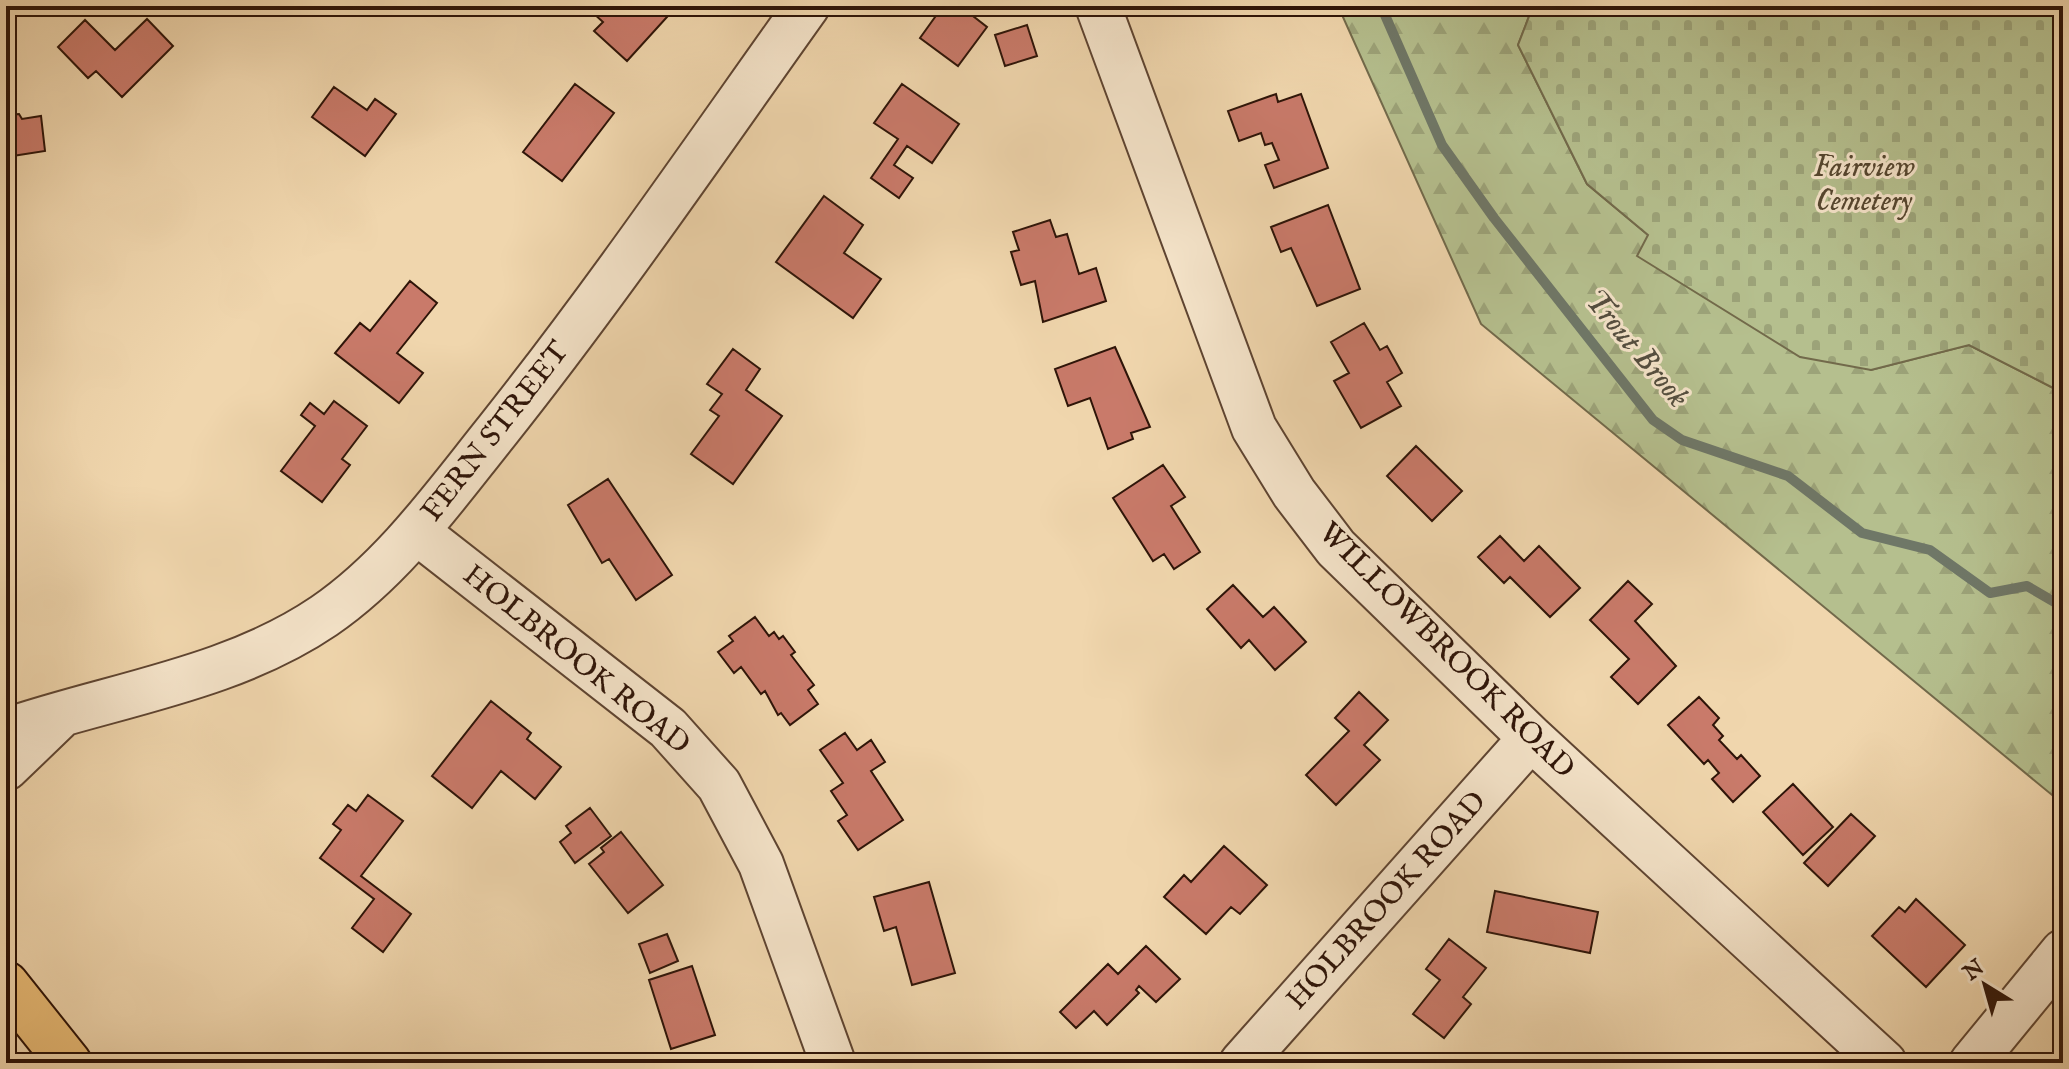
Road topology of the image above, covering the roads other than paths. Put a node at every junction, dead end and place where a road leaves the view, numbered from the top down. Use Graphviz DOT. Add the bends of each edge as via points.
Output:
graph roads {
  1 [pos="807,6"];
  2 [pos="1098,6"];
  3 [pos="417,532"];
  4 [pos="6,699"];
  5 [pos="67,710"];
  6 [pos="6,731"];
  7 [pos="1531,738"];
  8 [pos="6,768"];
  9 [pos="2063,952"];
  10 [pos="6,984"];
  11 [pos="69,1063"];
  12 [pos="833,1063"];
  13 [pos="1242,1063"];
  14 [pos="1884,1063"];
  15 [pos="1972,1063"];
  1 -- 3 [label="street, FERN STREET" via="565,346"];
  2 -- 7 [label="street, WILLOWBROOK ROAD" via="1254,428 1336,548"];
  3 -- 5 [label="street, FERN STREET" via="324,616 261,651"];
  3 -- 12 [label="street, HOLBROOK ROAD" via="668,728 702,763 761,864"];
  4 -- 5 [label="street, FERN STREET"];
  5 -- 6 [label="street, FERN STREET"];
  5 -- 8 [label="street"];
  7 -- 13 [label="street, HOLBROOK ROAD"];
  7 -- 14 [label="street, WILLOWBROOK ROAD"];
  9 -- 15 [label="street"];
  10 -- 11 [label="main road"];
}
